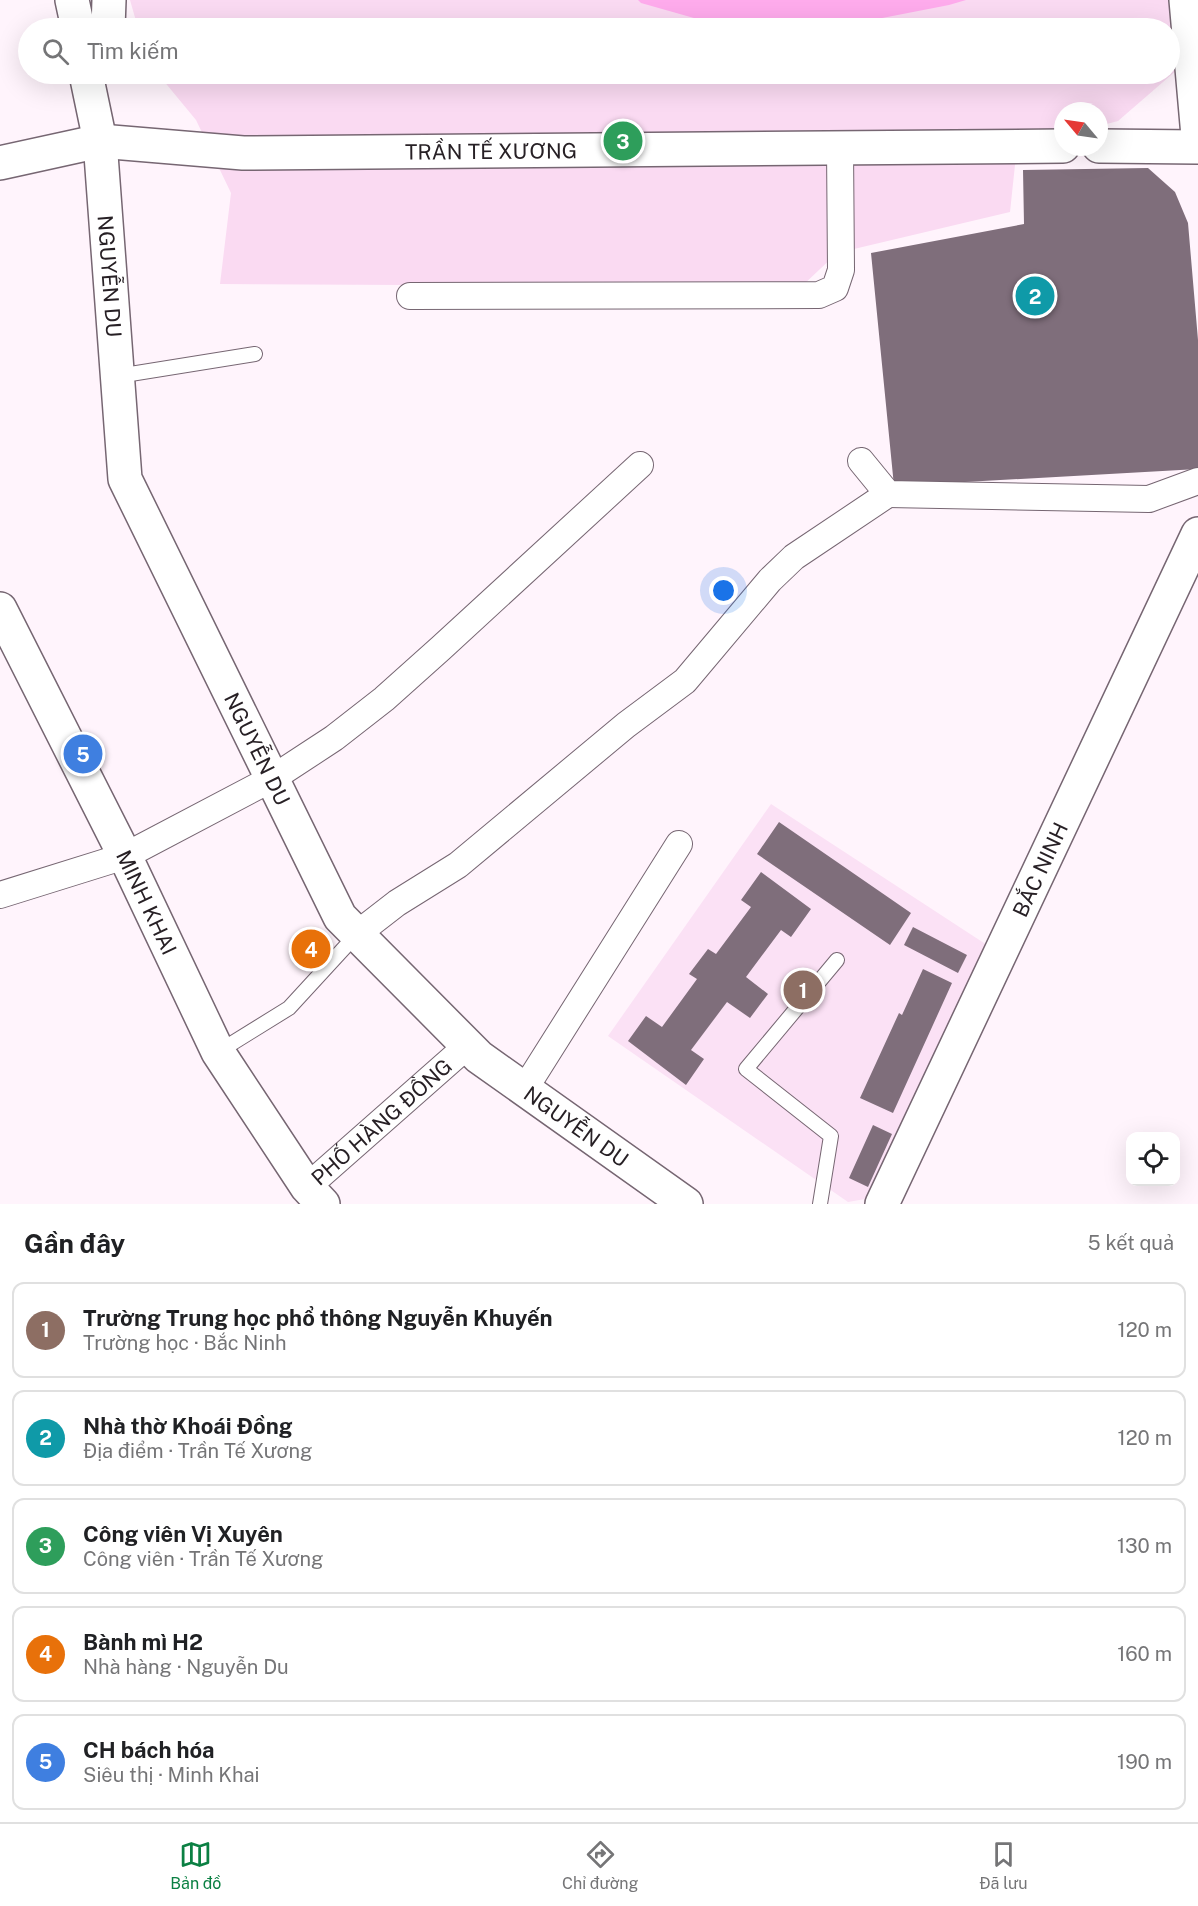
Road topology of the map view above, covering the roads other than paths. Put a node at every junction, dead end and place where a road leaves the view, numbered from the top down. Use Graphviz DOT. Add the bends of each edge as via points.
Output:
graph roads {
  1 [pos="72,0"];
  2 [pos="110,0"];
  3 [pos="1186,0"];
  4 [pos="76,18"];
  5 [pos="109,18"];
  6 [pos="88,84"];
  7 [pos="103,84"];
  8 [pos="1198,136"];
  9 [pos="100,141"];
  10 [pos="1054,147"];
  11 [pos="1108,147"];
  12 [pos="1198,147"];
  13 [pos="840,148"];
  14 [pos="0,163"];
  15 [pos="410,296"];
  16 [pos="255,354"];
  17 [pos="118,376"];
  18 [pos="861,461"];
  19 [pos="640,465"];
  20 [pos="1198,481"];
  21 [pos="888,494"];
  22 [pos="1198,534"];
  23 [pos="0,609"];
  24 [pos="273,778"];
  25 [pos="679,844"];
  26 [pos="125,855"];
  27 [pos="0,896"];
  28 [pos="357,934"];
  29 [pos="837,960"];
  30 [pos="467,1046"];
  31 [pos="218,1052"];
  32 [pos="524,1090"];
  33 [pos="312,1198"];
  34 [pos="686,1204"];
  35 [pos="820,1204"];
  36 [pos="882,1204"];
  1 -- 4 [label="street"];
  2 -- 5 [label="street"];
  3 -- 8 [label="street"];
  6 -- 9 [label="street, NGUYỄN DU"];
  7 -- 9 [label="street, NGUYỄN DU"];
  9 -- 13 [label="street, TRẦN TẾ XƯƠNG" via="243,153"];
  9 -- 14 [label="street, TRẦN TẾ XƯƠNG"];
  9 -- 17 [label="street, NGUYỄN DU"];
  10 -- 13 [label="street, TRẦN TẾ XƯƠNG"];
  11 -- 12 [label="street"];
  13 -- 15 [label="street" via="841,270 835,288 819,295"];
  16 -- 17 [label="lane"];
  17 -- 24 [label="street, NGUYỄN DU" via="125,479"];
  18 -- 21 [label="street"];
  19 -- 24 [label="street" via="384,699"];
  20 -- 21 [label="street" via="1149,499"];
  21 -- 28 [label="street" via="794,557 685,681 458,865 397,903"];
  22 -- 36 [label="street, BẮC NINH"];
  23 -- 26 [label="street, MINH KHAI"];
  24 -- 26 [label="street"];
  24 -- 28 [label="street, NGUYỄN DU" via="340,917"];
  25 -- 32 [label="street"];
  26 -- 27 [label="street"];
  26 -- 31 [label="street, MINH KHAI"];
  28 -- 30 [label="street, NGUYỄN DU"];
  28 -- 31 [label="lane" via="290,1008"];
  29 -- 35 [label="lane" via="746,1069 831,1136"];
  30 -- 32 [label="street, NGUYỄN DU"];
  30 -- 33 [label="street, PHỐ HÀNG ĐỒNG"];
  31 -- 33 [label="street, MINH KHAI"];
  32 -- 34 [label="street, NGUYỄN DU"];
}
